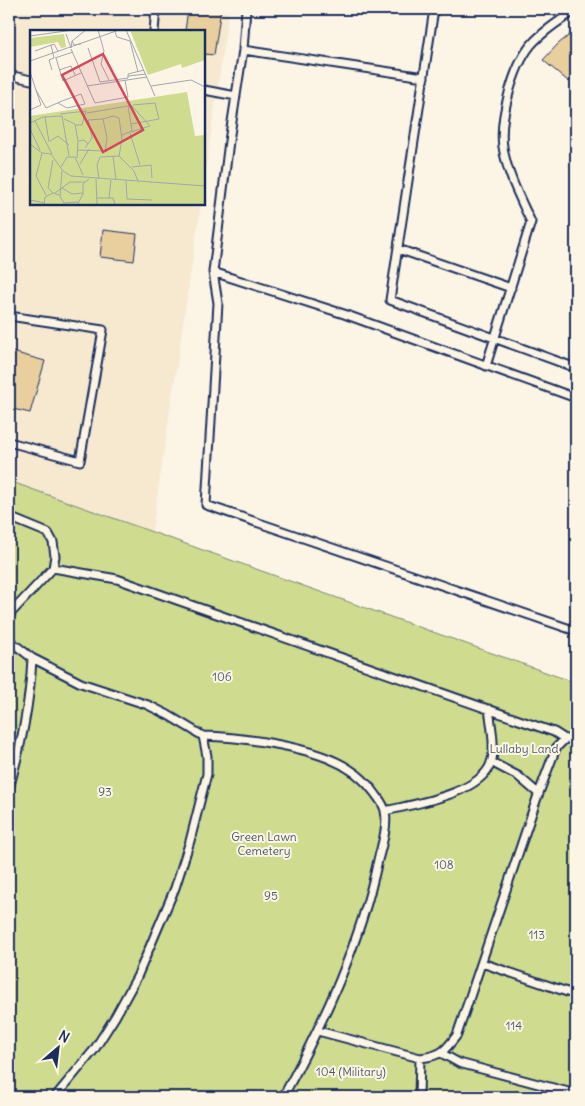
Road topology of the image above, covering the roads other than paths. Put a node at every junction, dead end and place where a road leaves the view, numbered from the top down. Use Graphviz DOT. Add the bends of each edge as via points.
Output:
graph roads {
  1 [pos="156,9"];
  2 [pos="246,9"];
  3 [pos="434,9"];
  4 [pos="576,10"];
  5 [pos="154,30"];
  6 [pos="243,50"];
  7 [pos="9,75"];
  8 [pos="424,77"];
  9 [pos="30,80"];
  10 [pos="205,90"];
  11 [pos="236,96"];
  12 [pos="398,248"];
  13 [pos="213,272"];
  14 [pos="511,288"];
  15 [pos="9,316"];
  16 [pos="495,338"];
  17 [pos="486,366"];
  18 [pos="576,368"];
  19 [pos="576,398"];
  20 [pos="9,442"];
  21 [pos="9,517"];
  22 [pos="52,568"];
  23 [pos="9,615"];
  24 [pos="576,632"];
  25 [pos="9,640"];
  26 [pos="32,658"];
  27 [pos="489,709"];
  28 [pos="203,736"];
  29 [pos="565,739"];
  30 [pos="576,739"];
  31 [pos="491,762"];
  32 [pos="9,789"];
  33 [pos="539,794"];
  34 [pos="385,811"];
  35 [pos="482,963"];
  36 [pos="576,995"];
  37 [pos="318,1031"];
  38 [pos="441,1053"];
  39 [pos="420,1058"];
  40 [pos="576,1094"];
  41 [pos="55,1097"];
  42 [pos="283,1097"];
  43 [pos="419,1097"];
  1 -- 5 [label="lane"];
  2 -- 6 [label="lane"];
  3 -- 8 [label="lane"];
  4 -- 14 [label="lane" via="559,20 530,46 515,73 504,111 503,146 511,178 531,222"];
  6 -- 8 [label="lane"];
  6 -- 11 [label="lane"];
  7 -- 9 [label="lane"];
  8 -- 12 [label="lane"];
  10 -- 11 [label="lane"];
  11 -- 13 [label="lane"];
  12 -- 14 [label="lane"];
  12 -- 16 [label="lane" via="390,300"];
  13 -- 17 [label="lane" via="344,314"];
  13 -- 24 [label="lane" via="218,303 206,505"];
  14 -- 16 [label="lane"];
  15 -- 20 [label="lane" via="103,330 80,462"];
  16 -- 17 [label="lane"];
  16 -- 18 [label="lane"];
  17 -- 19 [label="lane"];
  21 -- 22 [label="lane" via="48,533 54,542"];
  22 -- 23 [label="lane"];
  22 -- 27 [label="lane" via="117,579"];
  25 -- 26 [label="lane"];
  26 -- 28 [label="lane" via="82,683 148,705"];
  26 -- 32 [label="lane" via="25,730"];
  27 -- 29 [label="lane"];
  27 -- 31 [label="lane"];
  28 -- 34 [label="lane" via="246,739 330,759 349,768 367,783"];
  28 -- 41 [label="lane" via="208,756 207,774 175,888 137,976 115,1017 94,1050"];
  29 -- 30 [label="lane"];
  29 -- 33 [label="lane" via="556,748"];
  31 -- 33 [label="lane" via="518,776"];
  31 -- 34 [label="lane" via="486,772 464,788"];
  33 -- 35 [label="lane"];
  34 -- 37 [label="lane" via="382,841 365,911 348,962"];
  35 -- 36 [label="lane"];
  35 -- 38 [label="lane" via="457,1035"];
  37 -- 39 [label="lane"];
  37 -- 42 [label="lane"];
  38 -- 39 [label="lane" via="435,1057"];
  38 -- 40 [label="lane" via="459,1063"];
  39 -- 43 [label="lane"];
}
